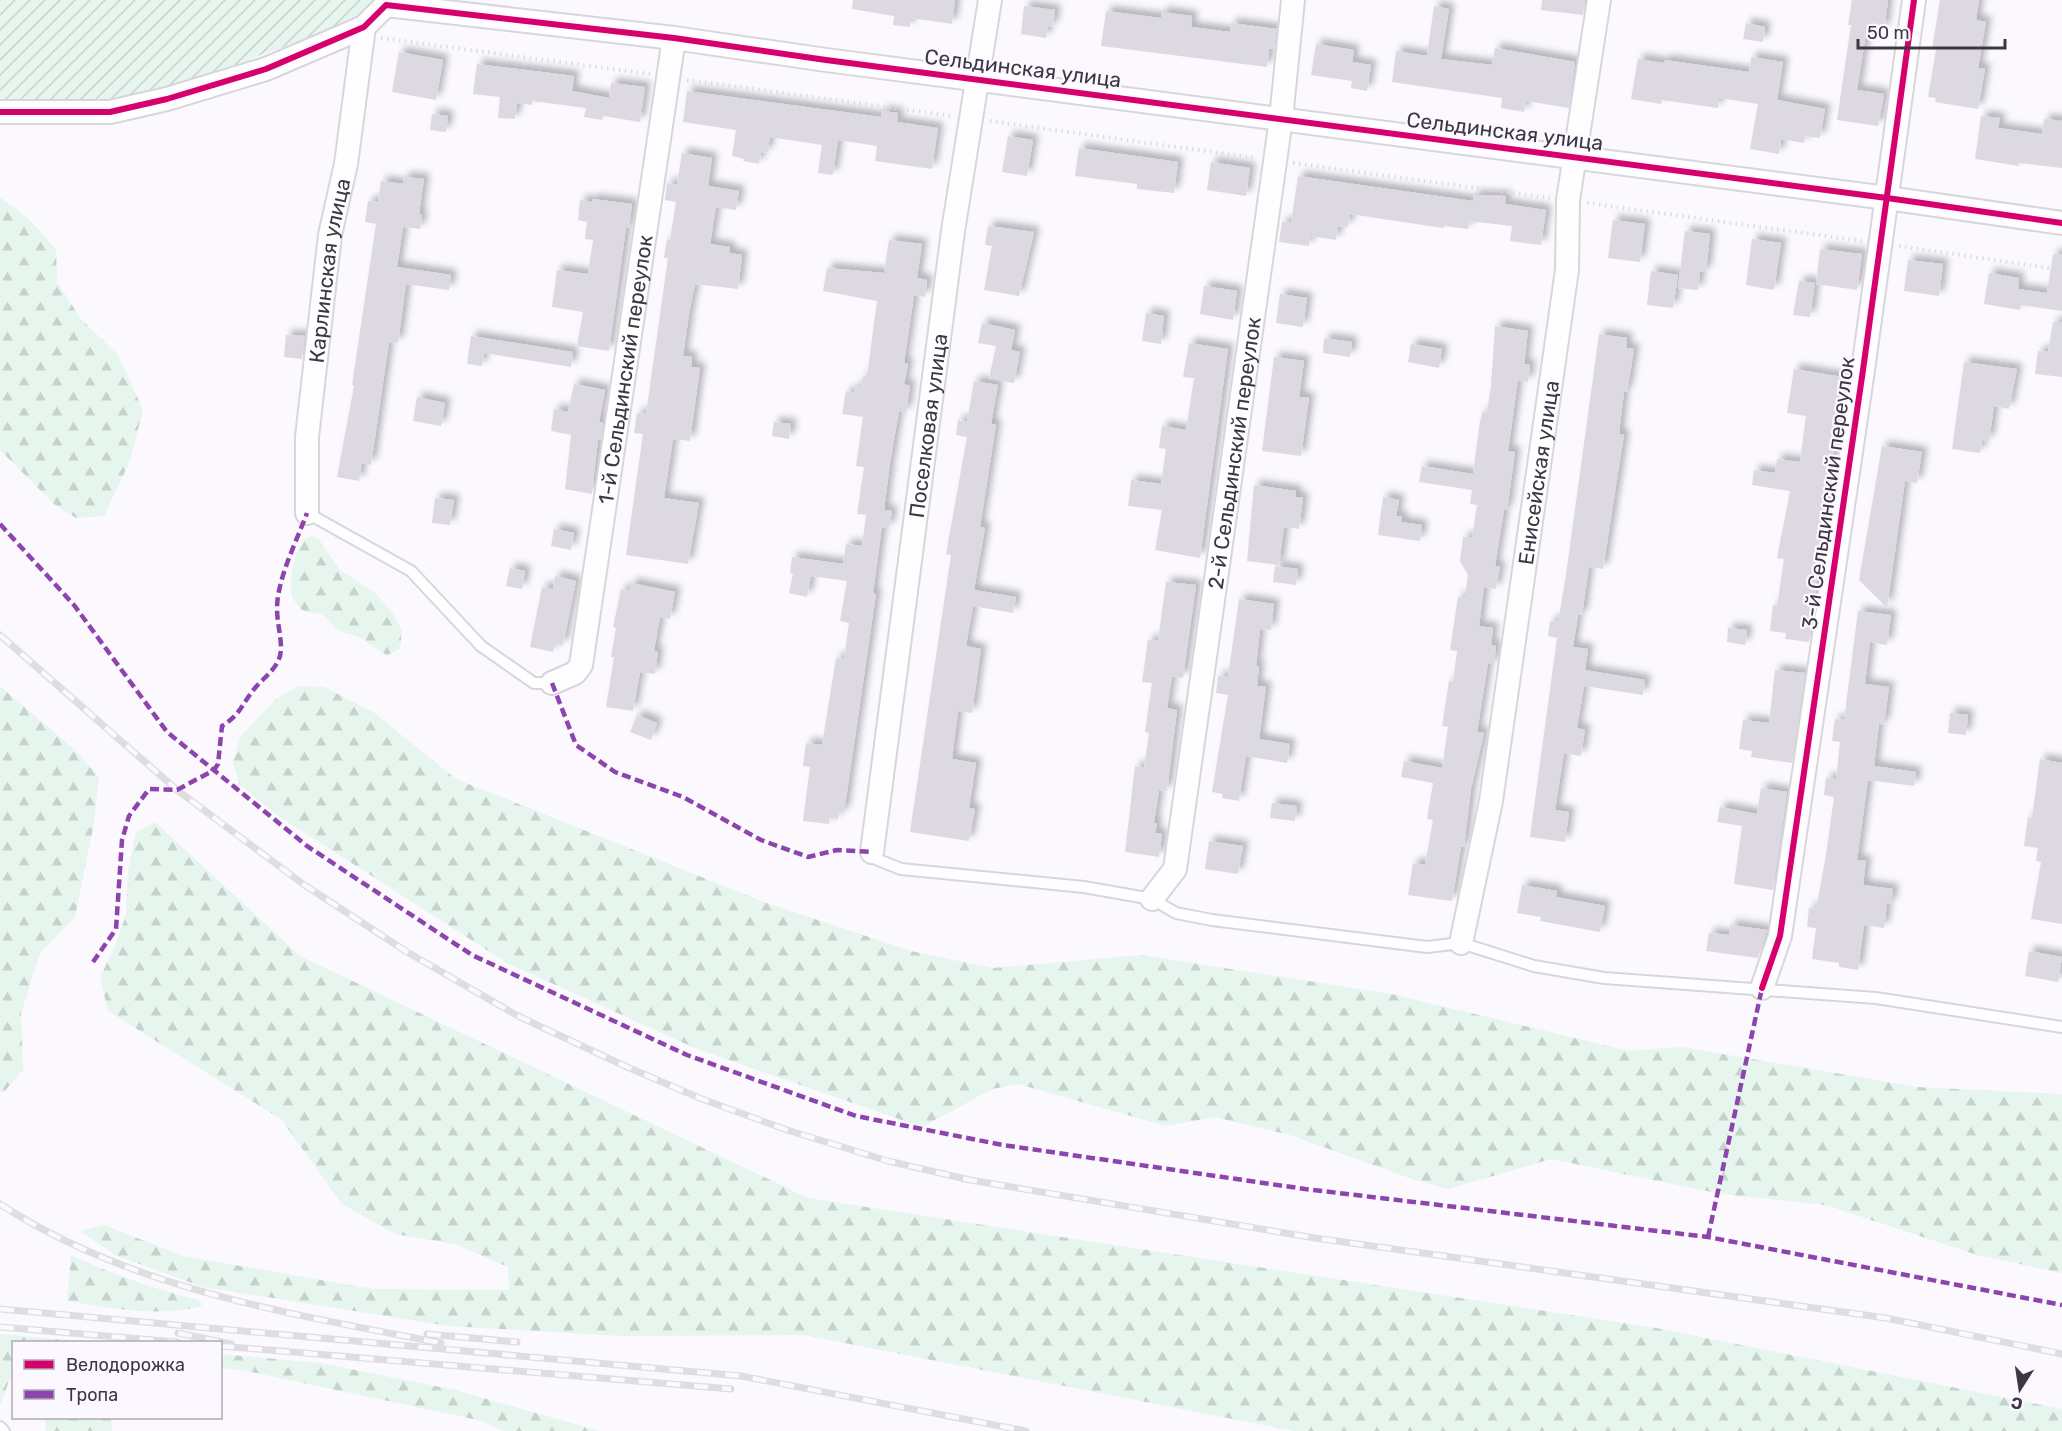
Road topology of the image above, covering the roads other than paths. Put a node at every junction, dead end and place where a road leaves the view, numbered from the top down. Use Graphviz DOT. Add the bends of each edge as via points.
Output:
graph roads {
  1 [pos="990,0"];
  2 [pos="1293,0"];
  3 [pos="1599,0"];
  4 [pos="1914,0"];
  5 [pos="386,2"];
  6 [pos="364,32"];
  7 [pos="674,38"];
  8 [pos="977,78"];
  9 [pos="0,112"];
  10 [pos="1281,119"];
  11 [pos="1574,156"];
  12 [pos="1887,198"];
  13 [pos="2062,223"];
  14 [pos="307,513"];
  15 [pos="552,683"];
  16 [pos="872,852"];
  17 [pos="1152,899"];
  18 [pos="1461,944"];
  19 [pos="1762,988"];
  20 [pos="2062,1027"];
  21 [pos="0,1427"];
  22 [pos="4,1431"];
  1 -- 8 [label="street, Поселковая улица"];
  2 -- 10 [label="street, 2-й Сельдинский переулок"];
  3 -- 11 [label="street, Енисейская улица"];
  4 -- 12 [label="street, 3-й Сельдинский переулок"];
  5 -- 6 [label="street, Сельдинская улица"];
  5 -- 7 [label="street, Сельдинская улица"];
  6 -- 9 [label="street, Сельдинская улица" via="266,69 110,112"];
  6 -- 14 [label="street, Карлинская улица" via="346,164 330,235 308,437"];
  7 -- 8 [label="street, Сельдинская улица"];
  7 -- 15 [label="street, 1-й Сельдинский переулок" via="581,665 575,673"];
  8 -- 10 [label="street, Сельдинская улица"];
  8 -- 16 [label="street, Поселковая улица" via="953,231"];
  10 -- 11 [label="street, Сельдинская улица"];
  10 -- 17 [label="street, 2-й Сельдинский переулок" via="1175,869"];
  11 -- 12 [label="street, Сельдинская улица"];
  11 -- 18 [label="street, Енисейская улица" via="1568,200 1567,270 1493,789"];
  12 -- 13 [label="street, Сельдинская улица"];
  12 -- 19 [label="street, 3-й Сельдинский переулок" via="1780,936"];
  14 -- 15 [label="lane" via="411,571 481,646 534,683"];
  16 -- 17 [label="lane" via="876,859 901,869 1084,887"];
  17 -- 18 [label="lane" via="1176,914 1212,920 1426,947"];
  18 -- 19 [label="lane" via="1534,966 1604,978"];
  19 -- 20 [label="lane" via="1876,998"];
  21 -- 22 [label="lane"];
}
